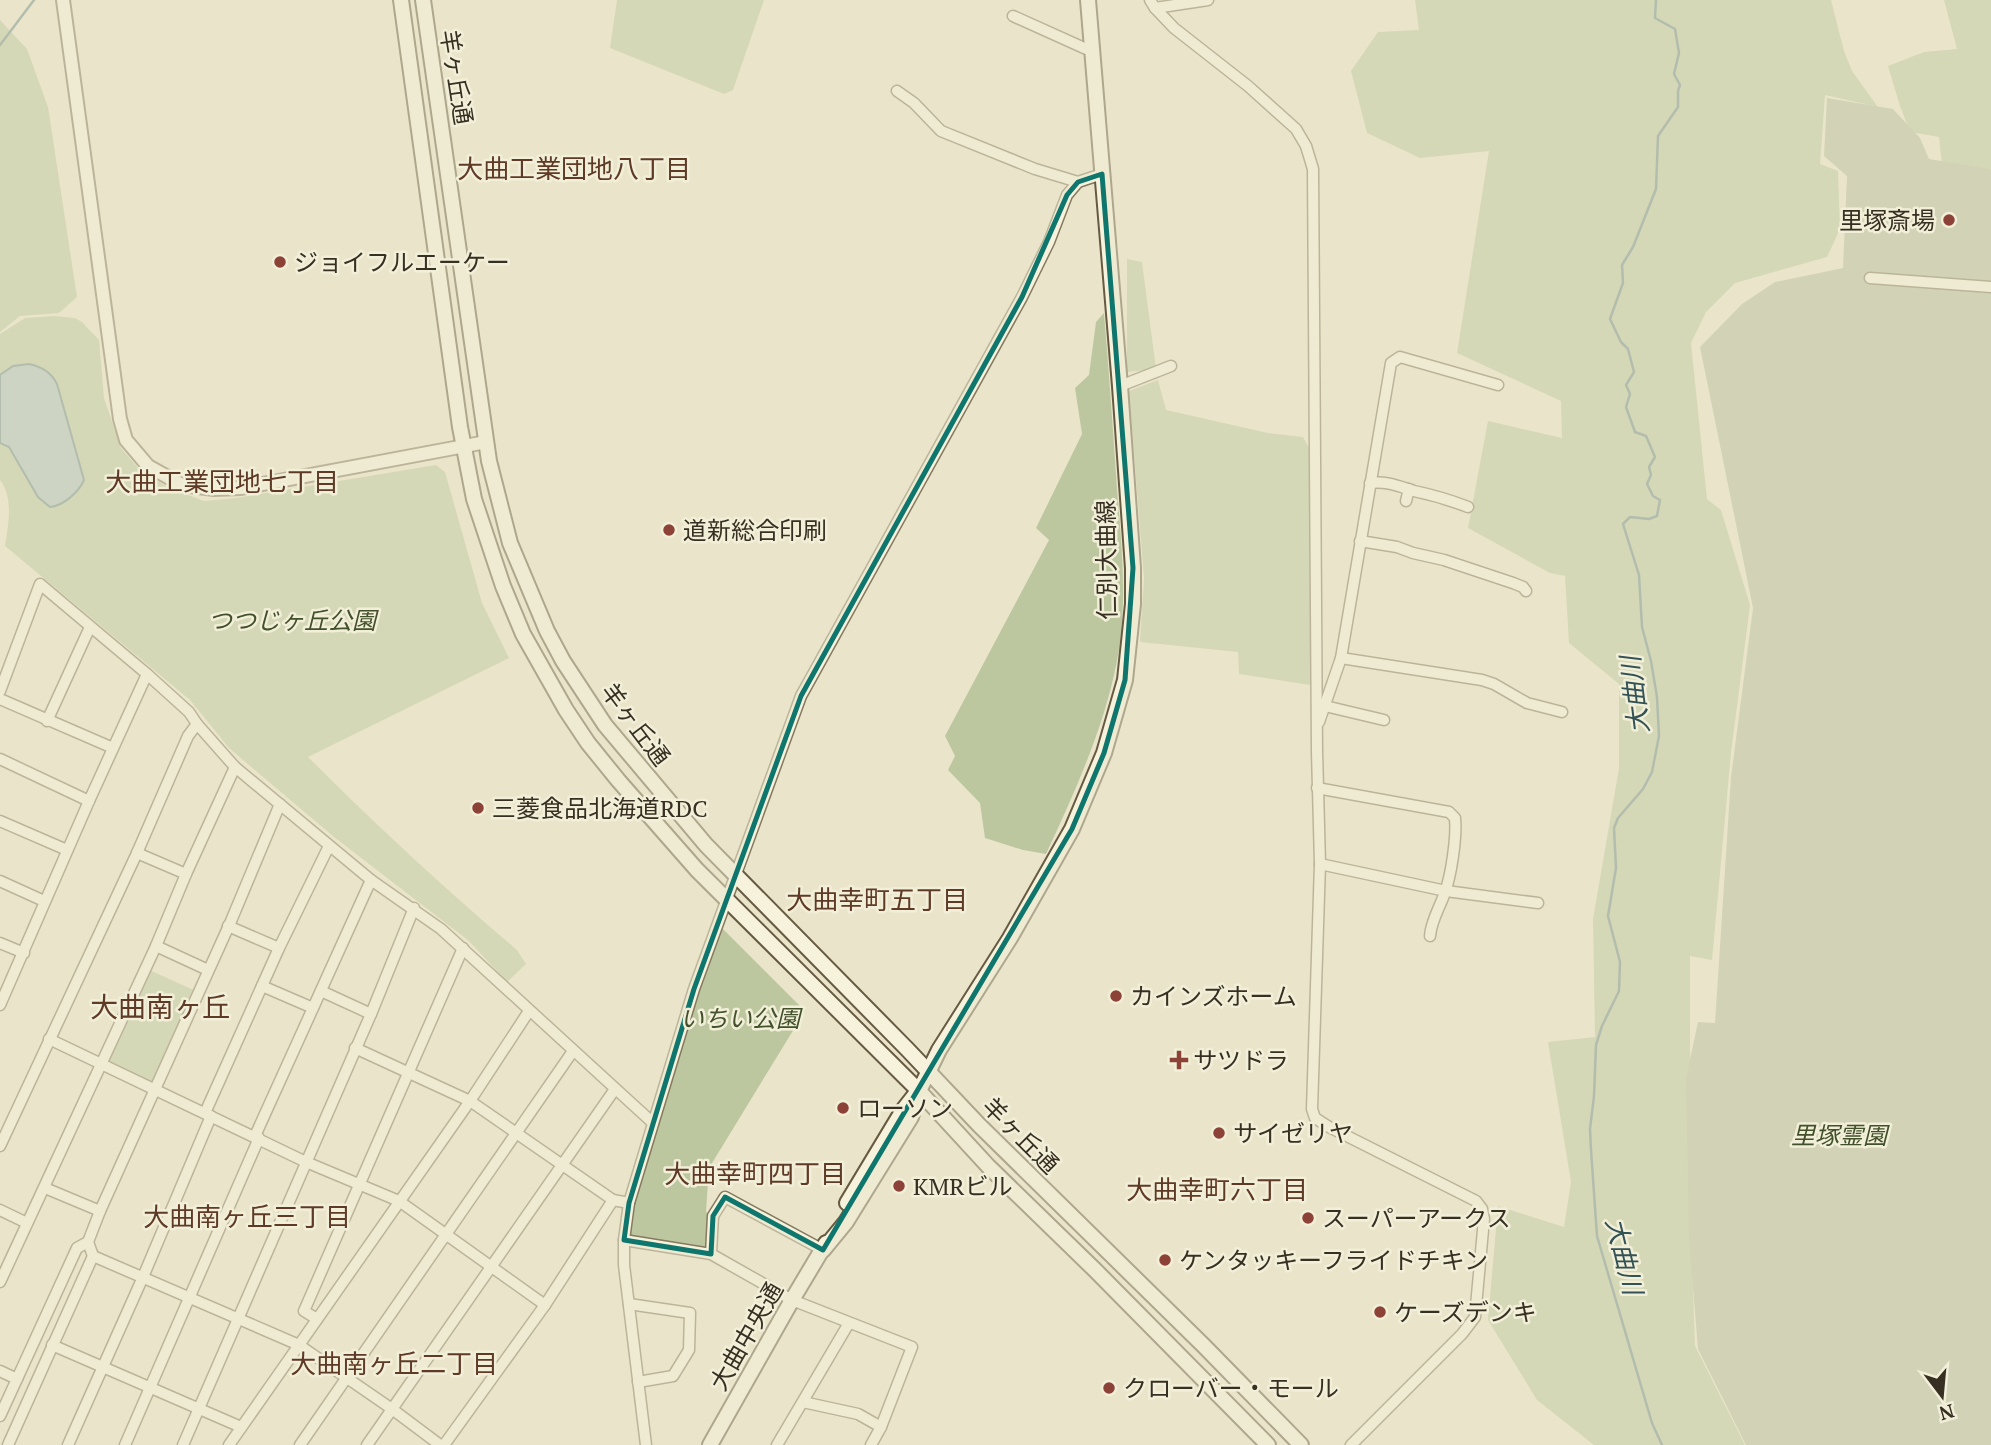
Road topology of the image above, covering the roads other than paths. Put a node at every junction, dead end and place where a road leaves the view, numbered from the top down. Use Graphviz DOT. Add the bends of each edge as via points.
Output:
graph roads {
  1 [pos="401,0"];
  2 [pos="423,0"];
  3 [pos="1088,0"];
  4 [pos="1208,0"];
  5 [pos="66,4"];
  6 [pos="1153,4"];
  7 [pos="1013,16"];
  8 [pos="1093,52"];
  9 [pos="897,91"];
  10 [pos="1102,174"];
  11 [pos="1079,182"];
  12 [pos="1870,278"];
  13 [pos="1991,287"];
  14 [pos="1171,366"];
  15 [pos="1497,385"];
  16 [pos="1120,386"];
  17 [pos="486,442"];
  18 [pos="464,446"];
  19 [pos="1370,484"];
  20 [pos="1409,489"];
  21 [pos="1406,501"];
  22 [pos="1468,507"];
  23 [pos="1360,541"];
  24 [pos="1526,591"];
  25 [pos="90,627"];
  26 [pos="1341,658"];
  27 [pos="147,674"];
  28 [pos="0,691"];
  29 [pos="0,699"];
  30 [pos="1325,706"];
  31 [pos="1562,712"];
  32 [pos="1384,720"];
  33 [pos="47,721"];
  34 [pos="197,724"];
  35 [pos="1317,730"];
  36 [pos="113,748"];
  37 [pos="0,760"];
  38 [pos="236,767"];
  39 [pos="1317,788"];
  40 [pos="89,801"];
  41 [pos="280,804"];
  42 [pos="0,821"];
  43 [pos="329,846"];
  44 [pos="67,850"];
  45 [pos="137,853"];
  46 [pos="1320,864"];
  47 [pos="186,874"];
  48 [pos="736,876"];
  49 [pos="371,880"];
  50 [pos="0,881"];
  51 [pos="1446,891"];
  52 [pos="726,900"];
  53 [pos="44,901"];
  54 [pos="1538,902"];
  55 [pos="414,908"];
  56 [pos="228,926"];
  57 [pos="1430,936"];
  58 [pos="0,943"];
  59 [pos="156,946"];
  60 [pos="279,948"];
  61 [pos="463,948"];
  62 [pos="24,953"];
  63 [pos="208,970"];
  64 [pos="262,986"];
  65 [pos="321,991"];
  66 [pos="0,1005"];
  67 [pos="313,1007"];
  68 [pos="529,1011"];
  69 [pos="371,1014"];
  70 [pos="49,1039"];
  71 [pos="355,1048"];
  72 [pos="573,1051"];
  73 [pos="101,1064"];
  74 [pos="408,1071"];
  75 [pos="928,1071"];
  76 [pos="154,1089"];
  77 [pos="615,1089"];
  78 [pos="919,1091"];
  79 [pos="470,1101"];
  80 [pos="208,1114"];
  81 [pos="653,1123"];
  82 [pos="517,1132"];
  83 [pos="257,1137"];
  84 [pos="0,1146"];
  85 [pos="306,1162"];
  86 [pos="563,1164"];
  87 [pos="359,1185"];
  88 [pos="45,1188"];
  89 [pos="613,1199"];
  90 [pos="399,1201"];
  91 [pos="629,1203"];
  92 [pos="0,1210"];
  93 [pos="100,1211"];
  94 [pos="27,1223"];
  95 [pos="446,1235"];
  96 [pos="624,1240"];
  97 [pos="88,1242"];
  98 [pos="823,1250"];
  99 [pos="710,1254"];
  100 [pos="93,1256"];
  101 [pos="491,1266"];
  102 [pos="143,1278"];
  103 [pos="0,1282"];
  104 [pos="190,1298"];
  105 [pos="792,1300"];
  106 [pos="629,1304"];
  107 [pos="545,1305"];
  108 [pos="317,1319"];
  109 [pos="239,1320"];
  110 [pos="849,1323"];
  111 [pos="52,1345"];
  112 [pos="299,1345"];
  113 [pos="102,1366"];
  114 [pos="0,1371"];
  115 [pos="17,1378"];
  116 [pos="347,1378"];
  117 [pos="638,1382"];
  118 [pos="149,1388"];
  119 [pos="803,1402"];
  120 [pos="199,1409"];
  121 [pos="392,1409"];
  122 [pos="0,1416"];
  123 [pos="242,1427"];
  124 [pos="881,1427"];
  125 [pos="8,1445"];
  126 [pos="68,1445"];
  127 [pos="125,1445"];
  128 [pos="183,1445"];
  129 [pos="229,1445"];
  130 [pos="300,1445"];
  131 [pos="367,1445"];
  132 [pos="442,1445"];
  133 [pos="646,1445"];
  134 [pos="710,1445"];
  135 [pos="777,1445"];
  136 [pos="872,1445"];
  137 [pos="1268,1445"];
  138 [pos="1301,1445"];
  139 [pos="1351,1445"];
  1 -- 18 [label="main road, 羊ヶ丘通"];
  2 -- 17 [label="main road, 羊ヶ丘通"];
  3 -- 8 [label="main road, 仁別大曲線"];
  4 -- 6 [label="street"];
  5 -- 18 [label="street" via="120,419 126,440 148,466 182,485 241,488"];
  6 -- 35 [label="street" via="1174,28 1296,129 1313,169"];
  7 -- 8 [label="street"];
  8 -- 10 [label="main road, 仁別大曲線"];
  9 -- 11 [label="street" via="941,131"];
  10 -- 11 [label="street"];
  10 -- 16 [label="main road, 仁別大曲線"];
  11 -- 48 [label="street" via="1067,194 1022,297 801,696"];
  12 -- 13 [label="street"];
  14 -- 16 [label="street"];
  15 -- 19 [label="street" via="1401,357 1391,363"];
  16 -- 75 [label="main road, 仁別大曲線" via="1133,568 1125,680 1104,753 1072,828"];
  17 -- 18 [label="street"];
  17 -- 48 [label="main road, 羊ヶ丘通" via="510,543 563,661 636,764"];
  18 -- 52 [label="main road, 羊ヶ丘通" via="477,511 503,586 523,634 566,710 618,780"];
  19 -- 20 [label="street" via="1383,482"];
  19 -- 23 [label="street"];
  20 -- 21 [label="street"];
  20 -- 22 [label="street"];
  23 -- 24 [label="street" via="1444,560"];
  23 -- 26 [label="street"];
  25 -- 27 [label="street"];
  25 -- 28 [label="street" via="40,584"];
  25 -- 33 [label="street"];
  26 -- 30 [label="street"];
  26 -- 31 [label="street" via="1482,680 1527,703"];
  27 -- 34 [label="street"];
  27 -- 36 [label="street"];
  29 -- 33 [label="street"];
  30 -- 32 [label="street"];
  30 -- 35 [label="street"];
  33 -- 36 [label="street"];
  34 -- 38 [label="street"];
  34 -- 45 [label="street"];
  35 -- 39 [label="street"];
  36 -- 40 [label="street"];
  37 -- 40 [label="street"];
  38 -- 41 [label="street"];
  38 -- 47 [label="street"];
  39 -- 46 [label="street"];
  39 -- 51 [label="street" via="1449,812 1457,831"];
  40 -- 44 [label="street"];
  41 -- 43 [label="street"];
  41 -- 56 [label="street"];
  42 -- 44 [label="street"];
  43 -- 49 [label="street"];
  43 -- 60 [label="street"];
  44 -- 53 [label="street"];
  45 -- 47 [label="street"];
  45 -- 70 [label="street"];
  46 -- 51 [label="street"];
  46 -- 139 [label="street" via="1312,1088 1315,1118 1476,1201 1484,1219 1475,1317"];
  47 -- 59 [label="street"];
  48 -- 52 [label="street"];
  48 -- 75 [label="main road, 羊ヶ丘通"];
  49 -- 55 [label="street"];
  49 -- 65 [label="street"];
  50 -- 53 [label="street"];
  51 -- 54 [label="street"];
  51 -- 57 [label="street"];
  52 -- 78 [label="main road, 羊ヶ丘通"];
  52 -- 81 [label="street"];
  53 -- 62 [label="street"];
  55 -- 61 [label="street"];
  55 -- 69 [label="street"];
  56 -- 60 [label="street"];
  56 -- 63 [label="street"];
  58 -- 62 [label="street"];
  59 -- 63 [label="street"];
  59 -- 73 [label="street"];
  60 -- 64 [label="street"];
  61 -- 68 [label="street"];
  61 -- 74 [label="street"];
  62 -- 66 [label="street"];
  63 -- 76 [label="street"];
  64 -- 67 [label="street"];
  64 -- 80 [label="street"];
  65 -- 67 [label="street"];
  65 -- 69 [label="street"];
  67 -- 83 [label="street"];
  68 -- 72 [label="street"];
  68 -- 79 [label="street"];
  69 -- 71 [label="street"];
  70 -- 73 [label="street"];
  70 -- 84 [label="street"];
  71 -- 74 [label="street"];
  71 -- 85 [label="street"];
  72 -- 77 [label="street"];
  72 -- 82 [label="street"];
  73 -- 76 [label="street"];
  73 -- 88 [label="street"];
  74 -- 79 [label="street"];
  74 -- 87 [label="street"];
  75 -- 78 [label="main road, 大曲中央通"];
  75 -- 138 [label="main road, 羊ヶ丘通"];
  76 -- 80 [label="street"];
  76 -- 93 [label="street"];
  77 -- 81 [label="street"];
  77 -- 86 [label="street"];
  78 -- 98 [label="main road, 大曲中央通" via="912,1117 846,1222"];
  78 -- 137 [label="main road, 羊ヶ丘通" via="988,1166"];
  79 -- 82 [label="street"];
  79 -- 90 [label="street"];
  80 -- 83 [label="street"];
  80 -- 102 [label="street"];
  81 -- 91 [label="street"];
  82 -- 86 [label="street"];
  82 -- 95 [label="street"];
  83 -- 85 [label="street"];
  83 -- 104 [label="street"];
  85 -- 87 [label="street"];
  85 -- 109 [label="street"];
  86 -- 89 [label="street"];
  86 -- 101 [label="street"];
  87 -- 90 [label="street"];
  87 -- 108 [label="street" via="304,1311"];
  88 -- 93 [label="street"];
  88 -- 94 [label="street"];
  89 -- 91 [label="street"];
  89 -- 107 [label="street"];
  90 -- 95 [label="street"];
  90 -- 108 [label="street"];
  91 -- 96 [label="street"];
  92 -- 94 [label="street"];
  93 -- 97 [label="street"];
  94 -- 103 [label="street"];
  95 -- 101 [label="street"];
  95 -- 116 [label="street"];
  96 -- 99 [label="street"];
  96 -- 106 [label="street"];
  97 -- 100 [label="street"];
  97 -- 115 [label="street" via="77,1248"];
  98 -- 99 [label="street" via="725,1197 713,1216"];
  98 -- 105 [label="main road, 大曲中央通"];
  99 -- 105 [label="street"];
  100 -- 102 [label="street"];
  100 -- 111 [label="street"];
  101 -- 107 [label="street"];
  101 -- 121 [label="street"];
  102 -- 104 [label="street"];
  102 -- 113 [label="street"];
  104 -- 109 [label="street"];
  104 -- 118 [label="street"];
  105 -- 110 [label="street"];
  105 -- 134 [label="main road, 大曲中央通"];
  106 -- 117 [label="street"];
  106 -- 117 [label="street" via="690,1313 689,1350 673,1376"];
  107 -- 132 [label="street"];
  108 -- 112 [label="street"];
  109 -- 112 [label="street"];
  109 -- 120 [label="street"];
  110 -- 119 [label="street"];
  110 -- 124 [label="street" via="912,1348"];
  111 -- 113 [label="street"];
  111 -- 125 [label="street"];
  112 -- 116 [label="street"];
  112 -- 123 [label="street"];
  113 -- 118 [label="street"];
  113 -- 126 [label="street"];
  114 -- 115 [label="street"];
  115 -- 122 [label="street"];
  116 -- 121 [label="street"];
  116 -- 130 [label="street"];
  117 -- 133 [label="street"];
  118 -- 120 [label="street"];
  118 -- 127 [label="street"];
  119 -- 124 [label="street" via="858,1414"];
  119 -- 135 [label="street"];
  120 -- 123 [label="street"];
  120 -- 128 [label="street"];
  121 -- 131 [label="street"];
  121 -- 132 [label="street"];
  123 -- 129 [label="street"];
  124 -- 136 [label="street"];
}
